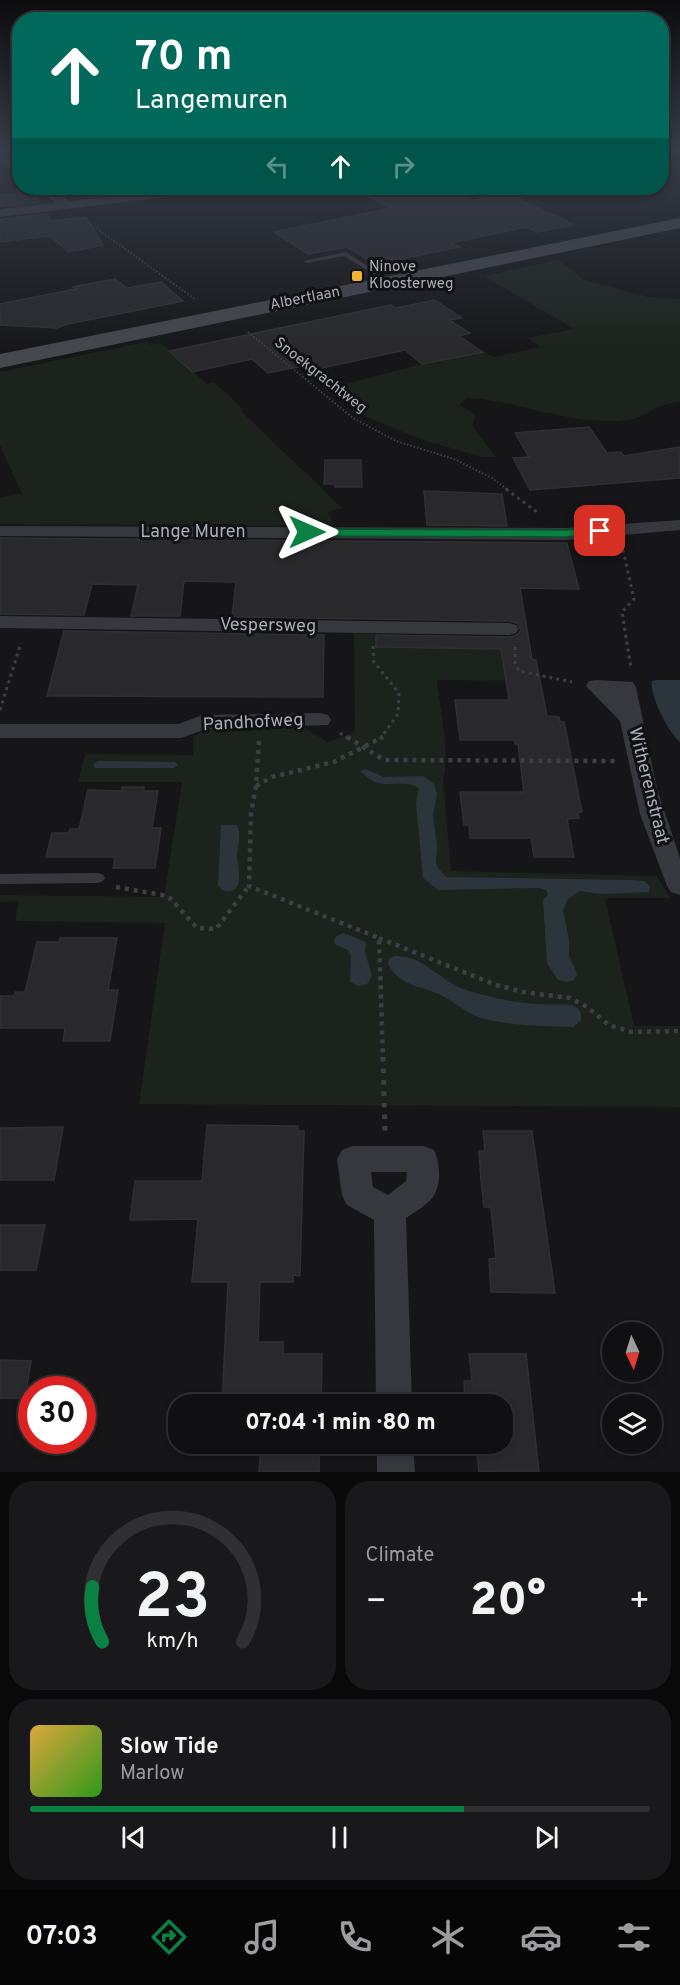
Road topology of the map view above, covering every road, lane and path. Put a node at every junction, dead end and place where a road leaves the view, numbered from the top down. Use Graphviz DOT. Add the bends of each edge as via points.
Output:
graph roads {
  1 [pos="84,218"];
  2 [pos="680,223"];
  3 [pos="307,261"];
  4 [pos="390,282"];
  5 [pos="220,316"];
  6 [pos="0,361"];
  7 [pos="680,525"];
  8 [pos="618,529"];
  9 [pos="0,531"];
  10 [pos="566,534"];
  11 [pos="0,622"];
  12 [pos="27,622"];
  13 [pos="372,627"];
  14 [pos="509,629"];
  15 [pos="597,686"];
  16 [pos="625,687"];
  17 [pos="0,711"];
  18 [pos="631,718"];
  19 [pos="320,720"];
  20 [pos="260,721"];
  21 [pos="0,731"];
  22 [pos="363,747"];
  23 [pos="640,761"];
  24 [pos="256,786"];
  25 [pos="0,879"];
  26 [pos="98,879"];
  27 [pos="249,886"];
  28 [pos="680,886"];
  29 [pos="379,938"];
  30 [pos="680,1031"];
  31 [pos="385,1158"];
  32 [pos="390,1212"];
  33 [pos="394,1394"];
  34 [pos="395,1454"];
  35 [pos="396,1472"];
  1 -- 5 [label="path, Snoekgrachtweg"];
  2 -- 4 [label="main road, Albertlaan"];
  3 -- 4 [label="lane" via="345,254"];
  4 -- 5 [label="main road, Albertlaan"];
  5 -- 6 [label="main road, Albertlaan"];
  5 -- 10 [label="path, Snoekgrachtweg" via="240,325 353,418 396,441 454,459 492,478"];
  7 -- 8 [label="street, Lange Muren"];
  8 -- 10 [label="street, Lange Muren"];
  8 -- 16 [label="path" via="634,599 622,612 632,675"];
  9 -- 10 [label="street, Lange Muren"];
  11 -- 12 [label="street, Vespersweg"];
  12 -- 13 [label="street, Vespersweg"];
  12 -- 17 [label="path"];
  13 -- 14 [label="street, Vespersweg"];
  13 -- 22 [label="path" via="374,662 399,693 398,714 383,737"];
  14 -- 15 [label="path" via="519,671"];
  15 -- 16 [label="street"];
  15 -- 18 [label="street, Witherenstraat"];
  16 -- 18 [label="street, Witherenstraat"];
  18 -- 23 [label="street, Witherenstraat"];
  19 -- 20 [label="street, Pandhofweg"];
  19 -- 22 [label="path, Pandhofweg"];
  20 -- 21 [label="street, Pandhofweg" via="203,722 181,731"];
  20 -- 24 [label="path"];
  22 -- 23 [label="path, Pandhofweg" via="384,760"];
  22 -- 24 [label="path" via="334,762 272,777"];
  23 -- 28 [label="street, Witherenstraat" via="665,856"];
  24 -- 27 [label="path" via="251,813"];
  25 -- 26 [label="lane"];
  26 -- 27 [label="path" via="122,890 168,896 197,928 207,929 216,929"];
  27 -- 29 [label="path"];
  29 -- 30 [label="path" via="496,985 570,998 609,1025 631,1032"];
  29 -- 31 [label="path"];
  31 -- 32 [label="street" via="353,1159 358,1195"];
  31 -- 32 [label="street" via="423,1159 422,1187"];
  32 -- 33 [label="street"];
  34 -- 35 [label="street"];
}
